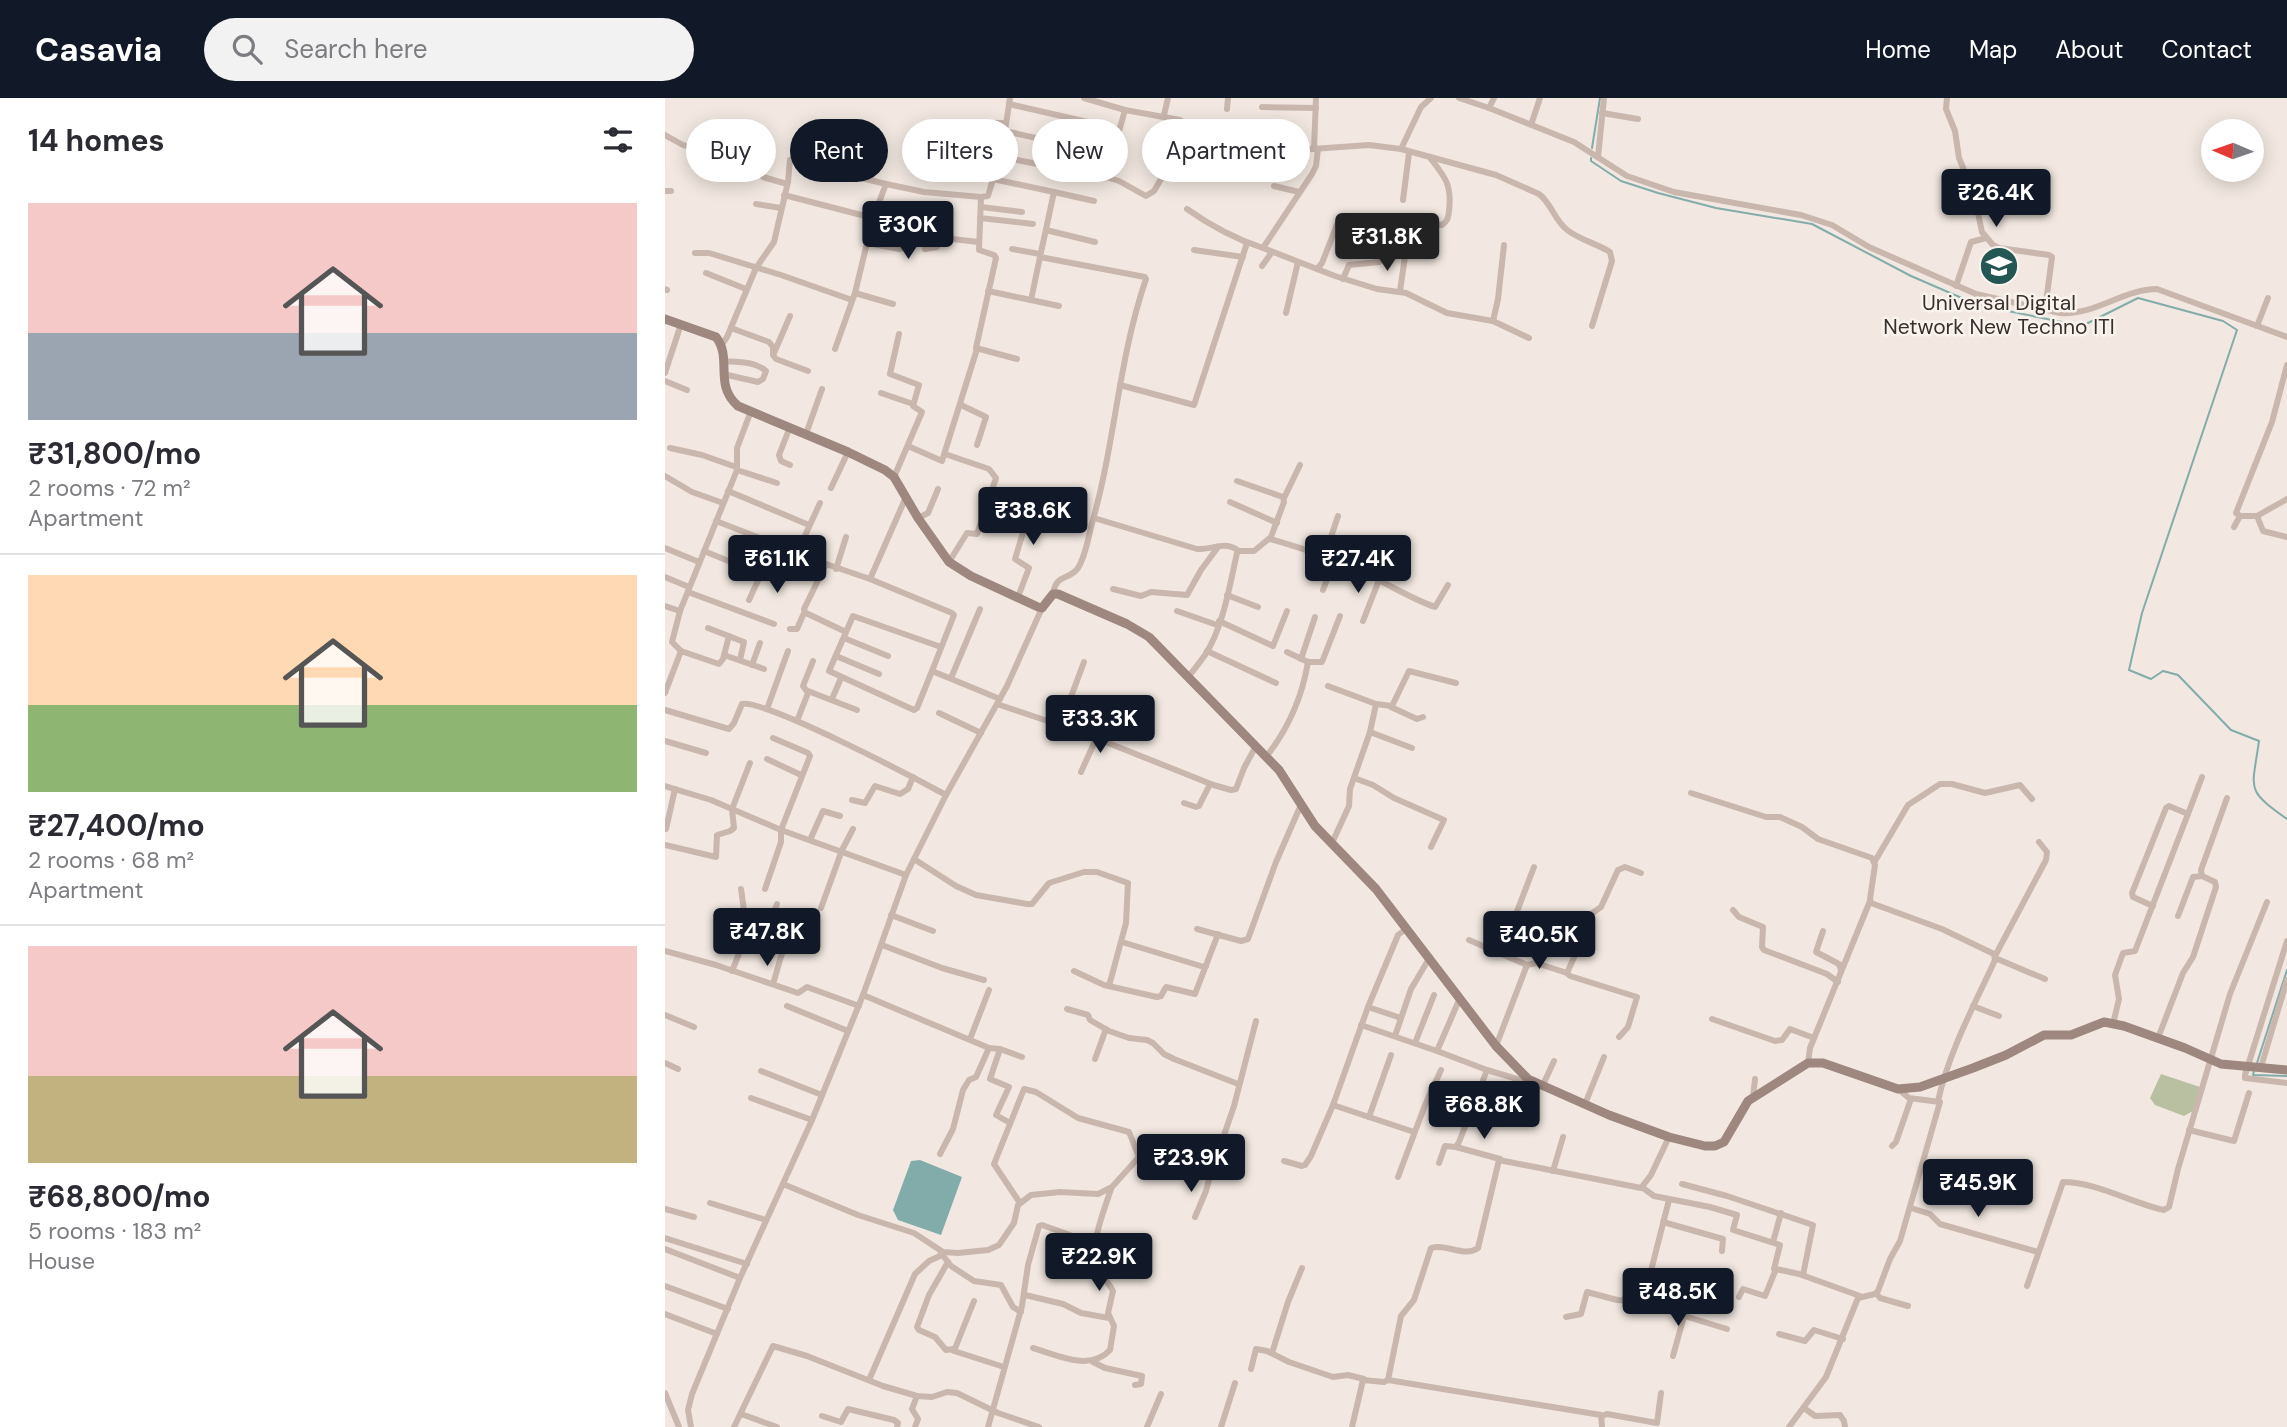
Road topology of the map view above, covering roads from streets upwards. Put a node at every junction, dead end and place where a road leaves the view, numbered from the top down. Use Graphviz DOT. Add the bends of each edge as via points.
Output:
graph roads {
  1 [pos="1168,98"];
  2 [pos="1228,98"];
  3 [pos="1316,98"];
  4 [pos="1430,98"];
  5 [pos="1459,98"];
  6 [pos="1494,98"];
  7 [pos="1540,98"];
  8 [pos="1604,98"];
  9 [pos="1947,98"];
  10 [pos="1089,99"];
  11 [pos="1010,101"];
  12 [pos="1262,107"];
  13 [pos="1316,108"];
  14 [pos="1489,108"];
  15 [pos="1227,109"];
  16 [pos="1125,110"];
  17 [pos="1602,113"];
  18 [pos="1164,115"];
  19 [pos="1007,119"];
  20 [pos="1074,119"];
  21 [pos="1122,119"];
  22 [pos="1177,119"];
  23 [pos="1638,119"];
  24 [pos="1531,125"];
  25 [pos="665,135"];
  26 [pos="686,146"];
  27 [pos="1310,149"];
  28 [pos="1316,149"];
  29 [pos="1401,149"];
  30 [pos="1409,153"];
  31 [pos="1598,158"];
  32 [pos="1431,159"];
  33 [pos="790,160"];
  34 [pos="776,181"];
  35 [pos="877,182"];
  36 [pos="992,182"];
  37 [pos="1007,182"];
  38 [pos="1121,182"];
  39 [pos="1159,182"];
  40 [pos="787,184"];
  41 [pos="885,184"];
  42 [pos="1274,186"];
  43 [pos="1054,192"];
  44 [pos="1299,192"];
  45 [pos="785,195"];
  46 [pos="981,197"];
  47 [pos="1403,200"];
  48 [pos="1094,201"];
  49 [pos="755,204"];
  50 [pos="981,207"];
  51 [pos="781,208"];
  52 [pos="1187,209"];
  53 [pos="1022,212"];
  54 [pos="873,218"];
  55 [pos="980,218"];
  56 [pos="1338,222"];
  57 [pos="1033,224"];
  58 [pos="912,225"];
  59 [pos="1046,230"];
  60 [pos="1407,236"];
  61 [pos="1986,238"];
  62 [pos="941,239"];
  63 [pos="978,242"];
  64 [pos="1095,242"];
  65 [pos="868,243"];
  66 [pos="1247,243"];
  67 [pos="1504,246"];
  68 [pos="1263,248"];
  69 [pos="925,249"];
  70 [pos="1012,249"];
  71 [pos="1194,250"];
  72 [pos="1272,251"];
  73 [pos="695,253"];
  74 [pos="1040,256"];
  75 [pos="1243,257"];
  76 [pos="1298,262"];
  77 [pos="1262,266"];
  78 [pos="756,268"];
  79 [pos="1317,269"];
  80 [pos="706,273"];
  81 [pos="1343,279"];
  82 [pos="1956,286"];
  83 [pos="746,289"];
  84 [pos="988,291"];
  85 [pos="1400,291"];
  86 [pos="854,297"];
  87 [pos="2268,298"];
  88 [pos="1031,300"];
  89 [pos="893,304"];
  90 [pos="1059,306"];
  91 [pos="2045,310"];
  92 [pos="1286,313"];
  93 [pos="790,316"];
  94 [pos="665,319"];
  95 [pos="1493,321"];
  96 [pos="681,324"];
  97 [pos="1592,326"];
  98 [pos="2257,326"];
  99 [pos="731,328"];
  100 [pos="899,334"];
  101 [pos="2287,337"];
  102 [pos="1529,338"];
  103 [pos="721,346"];
  104 [pos="835,349"];
  105 [pos="977,349"];
  106 [pos="773,355"];
  107 [pos="1017,359"];
  108 [pos="728,361"];
  109 [pos="2287,365"];
  110 [pos="808,371"];
  111 [pos="665,373"];
  112 [pos="727,375"];
  113 [pos="665,381"];
  114 [pos="1120,385"];
  115 [pos="687,390"];
  116 [pos="822,390"];
  117 [pos="881,393"];
  118 [pos="913,404"];
  119 [pos="961,405"];
  120 [pos="751,411"];
  121 [pos="790,427"];
  122 [pos="806,434"];
  123 [pos="977,444"];
  124 [pos="908,446"];
  125 [pos="670,449"];
  126 [pos="848,452"];
  127 [pos="944,454"];
  128 [pos="790,465"];
  129 [pos="1300,465"];
  130 [pos="736,468"];
  131 [pos="665,476"];
  132 [pos="894,477"];
  133 [pos="1237,481"];
  134 [pos="777,483"];
  135 [pos="831,488"];
  136 [pos="938,489"];
  137 [pos="728,491"];
  138 [pos="906,497"];
  139 [pos="1284,498"];
  140 [pos="2287,499"];
  141 [pos="1230,502"];
  142 [pos="723,503"];
  143 [pos="820,503"];
  144 [pos="1018,506"];
  145 [pos="1338,516"];
  146 [pos="2239,516"];
  147 [pos="2257,516"];
  148 [pos="918,518"];
  149 [pos="1094,518"];
  150 [pos="716,521"];
  151 [pos="1277,523"];
  152 [pos="809,524"];
  153 [pos="2234,527"];
  154 [pos="846,537"];
  155 [pos="2287,537"];
  156 [pos="1270,539"];
  157 [pos="765,540"];
  158 [pos="665,548"];
  159 [pos="1236,549"];
  160 [pos="704,551"];
  161 [pos="798,551"];
  162 [pos="1324,558"];
  163 [pos="1334,561"];
  164 [pos="699,562"];
  165 [pos="949,562"];
  166 [pos="826,564"];
  167 [pos="836,569"];
  168 [pos="761,574"];
  169 [pos="665,577"];
  170 [pos="870,579"];
  171 [pos="1379,580"];
  172 [pos="1448,585"];
  173 [pos="688,589"];
  174 [pos="1113,589"];
  175 [pos="1324,590"];
  176 [pos="1053,594"];
  177 [pos="1227,595"];
  178 [pos="1017,597"];
  179 [pos="749,600"];
  180 [pos="665,606"];
  181 [pos="1258,607"];
  182 [pos="1042,608"];
  183 [pos="980,610"];
  184 [pos="680,611"];
  185 [pos="1177,611"];
  186 [pos="1287,611"];
  187 [pos="805,613"];
  188 [pos="1340,616"];
  189 [pos="1315,617"];
  190 [pos="1363,621"];
  191 [pos="1218,623"];
  192 [pos="774,624"];
  193 [pos="708,628"];
  194 [pos="790,629"];
  195 [pos="845,635"];
  196 [pos="729,636"];
  197 [pos="760,643"];
  198 [pos="941,647"];
  199 [pos="681,651"];
  200 [pos="788,651"];
  201 [pos="1207,651"];
  202 [pos="1287,652"];
  203 [pos="724,655"];
  204 [pos="836,656"];
  205 [pos="888,656"];
  206 [pos="740,660"];
  207 [pos="813,661"];
  208 [pos="1304,661"];
  209 [pos="1084,662"];
  210 [pos="752,665"];
  211 [pos="764,668"];
  212 [pos="932,671"];
  213 [pos="879,674"];
  214 [pos="1188,677"];
  215 [pos="841,678"];
  216 [pos="951,678"];
  217 [pos="1276,682"];
  218 [pos="1456,683"];
  219 [pos="1328,686"];
  220 [pos="808,691"];
  221 [pos="665,693"];
  222 [pos="832,699"];
  223 [pos="998,701"];
  224 [pos="1376,704"];
  225 [pos="1391,707"];
  226 [pos="767,709"];
  227 [pos="665,710"];
  228 [pos="857,710"];
  229 [pos="939,713"];
  230 [pos="1423,717"];
  231 [pos="797,721"];
  232 [pos="1060,726"];
  233 [pos="1370,732"];
  234 [pos="981,733"];
  235 [pos="773,738"];
  236 [pos="1096,739"];
  237 [pos="665,741"];
  238 [pos="1256,747"];
  239 [pos="1412,748"];
  240 [pos="706,753"];
  241 [pos="1266,757"];
  242 [pos="767,759"];
  243 [pos="750,763"];
  244 [pos="1081,772"];
  245 [pos="801,775"];
  246 [pos="2202,777"];
  247 [pos="913,778"];
  248 [pos="1354,778"];
  249 [pos="1211,784"];
  250 [pos="665,786"];
  251 [pos="675,789"];
  252 [pos="1691,793"];
  253 [pos="946,794"];
  254 [pos="2227,798"];
  255 [pos="2032,799"];
  256 [pos="852,800"];
  257 [pos="1184,803"];
  258 [pos="1300,807"];
  259 [pos="732,808"];
  260 [pos="2188,814"];
  261 [pos="840,816"];
  262 [pos="666,829"];
  263 [pos="853,829"];
  264 [pos="781,830"];
  265 [pos="810,840"];
  266 [pos="2039,842"];
  267 [pos="1332,843"];
  268 [pos="665,845"];
  269 [pos="1431,847"];
  270 [pos="842,850"];
  271 [pos="914,859"];
  272 [pos="1875,861"];
  273 [pos="1534,867"];
  274 [pos="1641,873"];
  275 [pos="906,875"];
  276 [pos="2201,876"];
  277 [pos="741,889"];
  278 [pos="765,889"];
  279 [pos="1870,901"];
  280 [pos="2267,902"];
  281 [pos="776,904"];
  282 [pos="2153,906"];
  283 [pos="821,908"];
  284 [pos="1733,910"];
  285 [pos="891,915"];
  286 [pos="2178,916"];
  287 [pos="1407,928"];
  288 [pos="1197,929"];
  289 [pos="933,931"];
  290 [pos="1823,931"];
  291 [pos="1218,934"];
  292 [pos="1469,940"];
  293 [pos="2287,941"];
  294 [pos="1122,942"];
  295 [pos="882,945"];
  296 [pos="665,951"];
  297 [pos="1501,953"];
  298 [pos="1430,957"];
  299 [pos="1995,957"];
  300 [pos="1527,965"];
  301 [pos="1205,967"];
  302 [pos="732,971"];
  303 [pos="1074,971"];
  304 [pos="1567,973"];
  305 [pos="1839,979"];
  306 [pos="2045,979"];
  307 [pos="984,980"];
  308 [pos="2287,980"];
  309 [pos="773,984"];
  310 [pos="1109,986"];
  311 [pos="989,990"];
  312 [pos="863,995"];
  313 [pos="1434,995"];
  314 [pos="1460,998"];
  315 [pos="787,1006"];
  316 [pos="859,1006"];
  317 [pos="1973,1006"];
  318 [pos="1368,1007"];
  319 [pos="1067,1009"];
  320 [pos="665,1015"];
  321 [pos="1999,1016"];
  322 [pos="1401,1018"];
  323 [pos="1712,1019"];
  324 [pos="1256,1021"];
  325 [pos="2113,1024"];
  326 [pos="1361,1025"];
  327 [pos="694,1027"];
  328 [pos="1105,1029"];
  329 [pos="848,1031"];
  330 [pos="1395,1036"];
  331 [pos="1619,1037"];
  332 [pos="1814,1038"];
  333 [pos="2158,1038"];
  334 [pos="970,1039"];
  335 [pos="1415,1043"];
  336 [pos="1496,1046"];
  337 [pos="989,1048"];
  338 [pos="1000,1049"];
  339 [pos="1437,1051"];
  340 [pos="1391,1055"];
  341 [pos="1022,1057"];
  342 [pos="1604,1057"];
  343 [pos="1095,1059"];
  344 [pos="2210,1059"];
  345 [pos="1554,1061"];
  346 [pos="665,1063"];
  347 [pos="1808,1063"];
  348 [pos="2254,1067"];
  349 [pos="678,1069"];
  350 [pos="1441,1070"];
  351 [pos="1487,1070"];
  352 [pos="2287,1070"];
  353 [pos="761,1071"];
  354 [pos="1755,1079"];
  355 [pos="1943,1079"];
  356 [pos="2287,1083"];
  357 [pos="1238,1084"];
  358 [pos="1538,1085"];
  359 [pos="1898,1089"];
  360 [pos="2249,1093"];
  361 [pos="822,1095"];
  362 [pos="1753,1097"];
  363 [pos="751,1098"];
  364 [pos="1911,1099"];
  365 [pos="1938,1101"];
  366 [pos="1585,1104"];
  367 [pos="1333,1105"];
  368 [pos="1369,1117"];
  369 [pos="812,1120"];
  370 [pos="1010,1123"];
  371 [pos="2189,1130"];
  372 [pos="1414,1132"];
  373 [pos="1563,1137"];
  374 [pos="1669,1137"];
  375 [pos="1892,1146"];
  376 [pos="1456,1147"];
  377 [pos="940,1154"];
  378 [pos="1139,1157"];
  379 [pos="1500,1159"];
  380 [pos="1284,1161"];
  381 [pos="1439,1163"];
  382 [pos="1553,1171"];
  383 [pos="1209,1176"];
  384 [pos="1398,1177"];
  385 [pos="783,1184"];
  386 [pos="1682,1184"];
  387 [pos="1112,1188"];
  388 [pos="1643,1188"];
  389 [pos="1727,1196"];
  390 [pos="1669,1200"];
  391 [pos="710,1203"];
  392 [pos="1020,1203"];
  393 [pos="1911,1208"];
  394 [pos="665,1209"];
  395 [pos="1722,1210"];
  396 [pos="1781,1213"];
  397 [pos="694,1217"];
  398 [pos="1195,1217"];
  399 [pos="766,1220"];
  400 [pos="1663,1222"];
  401 [pos="1070,1235"];
  402 [pos="665,1238"];
  403 [pos="1773,1242"];
  404 [pos="665,1250"];
  405 [pos="1722,1251"];
  406 [pos="941,1252"];
  407 [pos="2039,1252"];
  408 [pos="948,1262"];
  409 [pos="747,1264"];
  410 [pos="1302,1268"];
  411 [pos="1774,1269"];
  412 [pos="1803,1275"];
  413 [pos="740,1279"];
  414 [pos="665,1286"];
  415 [pos="2027,1286"];
  416 [pos="1876,1293"];
  417 [pos="1025,1295"];
  418 [pos="1860,1296"];
  419 [pos="1739,1297"];
  420 [pos="974,1301"];
  421 [pos="1641,1303"];
  422 [pos="1908,1306"];
  423 [pos="728,1309"];
  424 [pos="1021,1312"];
  425 [pos="665,1314"];
  426 [pos="1684,1316"];
  427 [pos="1566,1317"];
  428 [pos="1109,1318"];
  429 [pos="1727,1329"];
  430 [pos="717,1334"];
  431 [pos="1779,1334"];
  432 [pos="1843,1339"];
  433 [pos="1033,1348"];
  434 [pos="954,1349"];
  435 [pos="1272,1353"];
  436 [pos="1674,1356"];
  437 [pos="1093,1362"];
  438 [pos="1004,1367"];
  439 [pos="1251,1369"];
  440 [pos="1364,1379"];
  441 [pos="869,1380"];
  442 [pos="1388,1380"];
  443 [pos="1235,1383"];
  444 [pos="1135,1385"];
  445 [pos="665,1393"];
  446 [pos="1661,1393"];
  447 [pos="1161,1394"];
  448 [pos="916,1396"];
  449 [pos="1804,1408"];
  450 [pos="993,1410"];
  451 [pos="741,1414"];
  452 [pos="822,1416"];
  453 [pos="1602,1416"];
  454 [pos="1658,1425"];
  455 [pos="679,1427"];
  456 [pos="691,1427"];
  457 [pos="734,1427"];
  458 [pos="777,1427"];
  459 [pos="897,1427"];
  460 [pos="915,1427"];
  461 [pos="988,1427"];
  462 [pos="1039,1427"];
  463 [pos="1147,1427"];
  464 [pos="1221,1427"];
  465 [pos="1352,1427"];
  466 [pos="1602,1427"];
  467 [pos="1789,1427"];
  468 [pos="1845,1427"];
  1 -- 18 [label="street"];
  2 -- 15 [label="street"];
  3 -- 13 [label="street"];
  4 -- 29 [label="street"];
  5 -- 14 [label="street"];
  6 -- 14 [label="street"];
  7 -- 24 [label="street"];
  8 -- 17 [label="street"];
  9 -- 61 [label="street" via="1959,158"];
  10 -- 16 [label="street"];
  11 -- 19 [label="street"];
  11 -- 20 [label="street"];
  12 -- 13 [label="street"];
  13 -- 28 [label="street"];
  14 -- 24 [label="street"];
  16 -- 18 [label="street"];
  16 -- 21 [label="street"];
  17 -- 23 [label="street"];
  17 -- 31 [label="street"];
  18 -- 22 [label="street"];
  24 -- 31 [label="street" via="1574,142"];
  25 -- 26 [label="street"];
  27 -- 28 [label="street"];
  28 -- 29 [label="street" via="1369,145"];
  28 -- 44 [label="street" via="1316,166"];
  29 -- 30 [label="street"];
  30 -- 32 [label="street"];
  30 -- 47 [label="street"];
  31 -- 82 [label="street" via="1627,176 1674,192 1832,225 1879,253"];
  32 -- 60 [label="street" via="1449,185 1448,220 1442,225 1414,226"];
  32 -- 97 [label="street" via="1496,175 1539,194 1566,230 1610,252 1612,261"];
  33 -- 40 [label="street"];
  34 -- 40 [label="street"];
  35 -- 41 [label="street"];
  36 -- 46 [label="street" via="988,195"];
  37 -- 43 [label="street"];
  38 -- 39 [label="street" via="1146,196"];
  40 -- 45 [label="street"];
  41 -- 46 [label="street"];
  41 -- 54 [label="street"];
  42 -- 44 [label="street"];
  43 -- 48 [label="street"];
  43 -- 59 [label="street"];
  44 -- 68 [label="street"];
  45 -- 51 [label="street"];
  45 -- 54 [label="street"];
  46 -- 50 [label="street"];
  49 -- 51 [label="street"];
  50 -- 53 [label="street"];
  50 -- 55 [label="street"];
  51 -- 78 [label="street" via="774,242"];
  52 -- 66 [label="street"];
  54 -- 58 [label="street"];
  54 -- 65 [label="street"];
  55 -- 57 [label="street"];
  55 -- 63 [label="street"];
  56 -- 79 [label="street"];
  58 -- 62 [label="street" via="930,227"];
  58 -- 65 [label="street" via="908,247"];
  59 -- 64 [label="street"];
  59 -- 74 [label="street"];
  60 -- 81 [label="street" via="1379,262 1349,265"];
  60 -- 85 [label="street"];
  61 -- 82 [label="street" via="1971,242"];
  61 -- 91 [label="street" via="1999,248 2051,255"];
  62 -- 63 [label="street"];
  62 -- 69 [label="street" via="937,247"];
  63 -- 84 [label="street" via="980,252 996,258"];
  65 -- 86 [label="street"];
  66 -- 68 [label="street"];
  66 -- 75 [label="street"];
  67 -- 95 [label="street"];
  68 -- 72 [label="street"];
  70 -- 74 [label="street"];
  71 -- 75 [label="street"];
  72 -- 76 [label="street"];
  72 -- 77 [label="street"];
  73 -- 78 [label="street"];
  74 -- 88 [label="street"];
  74 -- 114 [label="street" via="1146,278"];
  75 -- 114 [label="street" via="1194,405"];
  76 -- 79 [label="street"];
  76 -- 92 [label="street"];
  78 -- 83 [label="street"];
  78 -- 86 [label="street"];
  79 -- 81 [label="street"];
  80 -- 83 [label="street"];
  81 -- 85 [label="street"];
  82 -- 91 [label="street"];
  83 -- 99 [label="street"];
  84 -- 88 [label="street"];
  84 -- 105 [label="street"];
  85 -- 95 [label="street" via="1447,313"];
  86 -- 89 [label="street"];
  86 -- 104 [label="street"];
  87 -- 98 [label="street"];
  88 -- 90 [label="street"];
  91 -- 98 [label="street" via="2074,314 2157,289"];
  93 -- 106 [label="street"];
  94 -- 96 [label="street"];
  95 -- 102 [label="street"];
  96 -- 103 [label="street" via="716,337"];
  96 -- 111 [label="street"];
  98 -- 101 [label="street"];
  99 -- 103 [label="street"];
  99 -- 106 [label="street" via="769,342"];
  100 -- 118 [label="street" via="890,374 919,385"];
  103 -- 108 [label="street"];
  105 -- 107 [label="street"];
  105 -- 119 [label="street"];
  106 -- 110 [label="street"];
  108 -- 112 [label="street"];
  108 -- 112 [label="street" via="766,371 758,382"];
  109 -- 146 [label="street" via="2272,422 2236,513"];
  112 -- 120 [label="street" via="726,391 731,400"];
  113 -- 115 [label="street"];
  114 -- 149 [label="street"];
  116 -- 122 [label="street"];
  117 -- 118 [label="street"];
  118 -- 124 [label="street" via="922,414"];
  119 -- 123 [label="street" via="987,417"];
  119 -- 127 [label="street"];
  120 -- 121 [label="street"];
  120 -- 130 [label="street" via="737,448"];
  121 -- 122 [label="street"];
  121 -- 128 [label="street" via="779,455"];
  122 -- 126 [label="street"];
  124 -- 127 [label="street" via="942,461"];
  124 -- 132 [label="street"];
  125 -- 130 [label="street"];
  126 -- 132 [label="street"];
  126 -- 135 [label="street"];
  127 -- 165 [label="street" via="989,469 996,478 977,534 967,533"];
  129 -- 139 [label="street"];
  130 -- 134 [label="street"];
  130 -- 137 [label="street"];
  131 -- 142 [label="street"];
  132 -- 138 [label="street"];
  133 -- 139 [label="street"];
  136 -- 148 [label="street" via="928,513"];
  137 -- 142 [label="street"];
  137 -- 152 [label="street"];
  138 -- 148 [label="street"];
  138 -- 170 [label="street"];
  139 -- 151 [label="street"];
  140 -- 147 [label="street"];
  141 -- 151 [label="street"];
  142 -- 150 [label="street"];
  143 -- 152 [label="street"];
  144 -- 178 [label="street" via="1028,516 1015,559 1029,568"];
  145 -- 162 [label="street"];
  146 -- 147 [label="street"];
  146 -- 153 [label="street"];
  147 -- 155 [label="street" via="2263,530"];
  148 -- 165 [label="street"];
  149 -- 159 [label="street" via="1197,549 1220,544"];
  149 -- 176 [label="street" via="1077,569 1057,582"];
  150 -- 157 [label="street"];
  150 -- 160 [label="street"];
  151 -- 156 [label="street"];
  152 -- 161 [label="street"];
  154 -- 167 [label="street"];
  156 -- 159 [label="street" via="1254,551"];
  156 -- 162 [label="street"];
  158 -- 164 [label="street"];
  159 -- 174 [label="street" via="1215,549 1187,596 1151,592 1141,596"];
  159 -- 177 [label="street"];
  160 -- 164 [label="street"];
  160 -- 168 [label="street"];
  161 -- 166 [label="street"];
  161 -- 168 [label="street" via="780,582"];
  162 -- 163 [label="street"];
  163 -- 171 [label="street"];
  163 -- 175 [label="street"];
  164 -- 173 [label="street"];
  165 -- 178 [label="street"];
  166 -- 167 [label="street"];
  166 -- 187 [label="street"];
  167 -- 170 [label="street"];
  168 -- 179 [label="street"];
  169 -- 173 [label="street"];
  170 -- 198 [label="street" via="952,613"];
  171 -- 172 [label="street" via="1435,607"];
  171 -- 190 [label="street"];
  173 -- 184 [label="street"];
  173 -- 192 [label="street"];
  176 -- 182 [label="street"];
  176 -- 214 [label="street" via="1141,632"];
  177 -- 181 [label="street"];
  177 -- 191 [label="street"];
  178 -- 182 [label="street"];
  180 -- 184 [label="street"];
  182 -- 223 [label="street"];
  183 -- 216 [label="street"];
  184 -- 199 [label="street" via="672,642"];
  185 -- 191 [label="street"];
  186 -- 191 [label="street" via="1273,646"];
  187 -- 194 [label="street" via="797,629"];
  187 -- 195 [label="street"];
  188 -- 208 [label="street" via="1322,662"];
  189 -- 208 [label="street"];
  191 -- 201 [label="street"];
  193 -- 196 [label="street"];
  195 -- 198 [label="street" via="853,616"];
  195 -- 204 [label="street"];
  195 -- 205 [label="street"];
  196 -- 203 [label="street"];
  196 -- 206 [label="street" via="744,642"];
  197 -- 210 [label="street"];
  198 -- 212 [label="street"];
  199 -- 203 [label="street" via="719,664"];
  199 -- 221 [label="street"];
  200 -- 226 [label="street"];
  201 -- 214 [label="street"];
  201 -- 217 [label="street"];
  202 -- 208 [label="street"];
  203 -- 206 [label="street"];
  204 -- 213 [label="street"];
  204 -- 215 [label="street" via="829,672"];
  206 -- 210 [label="street"];
  207 -- 220 [label="street" via="803,686"];
  208 -- 241 [label="street" via="1304,686 1293,716"];
  209 -- 232 [label="street"];
  210 -- 211 [label="street"];
  212 -- 215 [label="street" via="914,710"];
  212 -- 216 [label="street"];
  214 -- 238 [label="street"];
  215 -- 222 [label="street"];
  216 -- 223 [label="street"];
  218 -- 225 [label="street" via="1409,671"];
  219 -- 224 [label="street"];
  220 -- 222 [label="street"];
  220 -- 231 [label="street"];
  222 -- 228 [label="street"];
  223 -- 232 [label="street"];
  223 -- 234 [label="street"];
  224 -- 225 [label="street"];
  224 -- 233 [label="street"];
  225 -- 230 [label="street" via="1416,719"];
  226 -- 227 [label="street" via="742,704 729,729"];
  226 -- 231 [label="street"];
  229 -- 234 [label="street"];
  231 -- 247 [label="street"];
  232 -- 236 [label="street"];
  233 -- 239 [label="street"];
  233 -- 248 [label="street"];
  234 -- 253 [label="street"];
  235 -- 245 [label="street" via="809,754"];
  236 -- 244 [label="street"];
  236 -- 249 [label="street"];
  237 -- 240 [label="street"];
  238 -- 241 [label="street"];
  238 -- 249 [label="street" via="1236,789"];
  241 -- 258 [label="street"];
  242 -- 245 [label="street"];
  243 -- 259 [label="street"];
  245 -- 264 [label="street"];
  246 -- 260 [label="street"];
  247 -- 253 [label="street"];
  247 -- 256 [label="street" via="900,794 875,786 865,803"];
  248 -- 267 [label="street" via="1349,806"];
  248 -- 269 [label="street" via="1444,820"];
  249 -- 257 [label="street" via="1198,807"];
  250 -- 251 [label="street"];
  251 -- 259 [label="street"];
  251 -- 262 [label="street"];
  252 -- 272 [label="street" via="1766,817 1780,817 1814,837"];
  253 -- 271 [label="street"];
  254 -- 276 [label="street"];
  255 -- 272 [label="street" via="2019,785 1985,793 1940,785 1908,805"];
  258 -- 267 [label="street"];
  258 -- 291 [label="street" via="1248,940"];
  259 -- 264 [label="street"];
  259 -- 268 [label="street" via="734,828 716,835 716,857"];
  260 -- 282 [label="street"];
  260 -- 282 [label="street" via="2166,808 2132,893"];
  261 -- 265 [label="street" via="823,811"];
  263 -- 270 [label="street"];
  264 -- 265 [label="street"];
  264 -- 278 [label="street"];
  265 -- 270 [label="street"];
  266 -- 299 [label="street" via="2047,852 2046,860"];
  267 -- 287 [label="street"];
  270 -- 275 [label="street"];
  270 -- 283 [label="street"];
  271 -- 275 [label="street"];
  271 -- 294 [label="street" via="976,895 1030,904 1049,883 1084,872 1125,882 1129,887"];
  272 -- 279 [label="street"];
  273 -- 297 [label="street"];
  274 -- 304 [label="street" via="1625,867 1618,870 1601,907 1591,914"];
  275 -- 285 [label="street"];
  276 -- 286 [label="street" via="2193,877"];
  276 -- 333 [label="street" via="2216,887 2193,957"];
  277 -- 302 [label="street" via="747,928"];
  279 -- 299 [label="street" via="1942,929"];
  279 -- 305 [label="street"];
  280 -- 344 [label="street"];
  281 -- 309 [label="street" via="765,936 783,950"];
  282 -- 325 [label="street" via="2135,951 2123,953 2116,971 2119,999"];
  284 -- 305 [label="street" via="1763,927 1764,950"];
  285 -- 289 [label="street"];
  285 -- 295 [label="street"];
  287 -- 298 [label="street"];
  287 -- 318 [label="street" via="1398,936"];
  288 -- 291 [label="street"];
  290 -- 305 [label="street" via="1816,952 1839,964"];
  291 -- 301 [label="street"];
  292 -- 297 [label="street"];
  293 -- 348 [label="street"];
  294 -- 301 [label="street"];
  294 -- 310 [label="street"];
  295 -- 307 [label="street"];
  295 -- 312 [label="street"];
  296 -- 302 [label="street"];
  297 -- 300 [label="street"];
  298 -- 314 [label="street"];
  298 -- 322 [label="street" via="1418,974"];
  299 -- 306 [label="street"];
  299 -- 317 [label="street"];
  300 -- 304 [label="street" via="1537,963"];
  300 -- 336 [label="street"];
  301 -- 310 [label="street" via="1195,994 1166,987 1157,997"];
  302 -- 309 [label="street"];
  303 -- 310 [label="street"];
  304 -- 331 [label="street" via="1636,996 1629,1026"];
  305 -- 332 [label="street"];
  308 -- 348 [label="street"];
  309 -- 316 [label="street" via="798,993 807,988"];
  311 -- 334 [label="street"];
  312 -- 316 [label="street"];
  312 -- 334 [label="street"];
  313 -- 335 [label="street"];
  314 -- 336 [label="street"];
  314 -- 339 [label="street"];
  315 -- 329 [label="street"];
  316 -- 329 [label="street"];
  317 -- 321 [label="street"];
  317 -- 355 [label="street"];
  318 -- 322 [label="street"];
  318 -- 326 [label="street"];
  319 -- 328 [label="street" via="1088,1016"];
  320 -- 327 [label="street"];
  322 -- 330 [label="street"];
  323 -- 332 [label="street" via="1775,1041 1782,1040 1790,1029"];
  324 -- 357 [label="street"];
  325 -- 333 [label="street"];
  325 -- 355 [label="street" via="2099,1023 2071,1035 2045,1035"];
  326 -- 330 [label="street"];
  326 -- 367 [label="street"];
  328 -- 343 [label="street"];
  328 -- 357 [label="street" via="1147,1040 1174,1059"];
  329 -- 361 [label="street"];
  330 -- 335 [label="street"];
  332 -- 347 [label="street"];
  333 -- 344 [label="street"];
  334 -- 337 [label="street"];
  335 -- 339 [label="street"];
  336 -- 358 [label="street"];
  337 -- 338 [label="street"];
  337 -- 377 [label="street" via="976,1077 966,1084"];
  338 -- 341 [label="street"];
  338 -- 370 [label="street" via="990,1079 1009,1087 996,1115"];
  339 -- 351 [label="street"];
  340 -- 368 [label="street"];
  342 -- 366 [label="street"];
  344 -- 348 [label="street" via="2228,1066"];
  344 -- 371 [label="street"];
  345 -- 358 [label="street"];
  346 -- 349 [label="street"];
  347 -- 359 [label="street" via="1822,1063"];
  347 -- 362 [label="street"];
  348 -- 352 [label="street"];
  348 -- 356 [label="street" via="2245,1079"];
  350 -- 372 [label="street"];
  351 -- 358 [label="street"];
  351 -- 376 [label="street"];
  353 -- 361 [label="street"];
  354 -- 362 [label="street"];
  355 -- 359 [label="street"];
  355 -- 365 [label="street"];
  357 -- 383 [label="street"];
  358 -- 366 [label="street"];
  359 -- 364 [label="street"];
  360 -- 371 [label="street" via="2234,1141"];
  361 -- 369 [label="street"];
  362 -- 374 [label="street" via="1721,1144 1705,1146"];
  363 -- 369 [label="street"];
  364 -- 365 [label="street"];
  364 -- 375 [label="street"];
  365 -- 393 [label="street"];
  366 -- 374 [label="street"];
  367 -- 368 [label="street"];
  367 -- 380 [label="street" via="1305,1165"];
  368 -- 372 [label="street"];
  369 -- 385 [label="street"];
  370 -- 378 [label="street" via="1024,1089 1078,1118 1129,1132"];
  370 -- 392 [label="street" via="994,1164"];
  371 -- 407 [label="street" via="2168,1209 2065,1181"];
  372 -- 384 [label="street"];
  373 -- 382 [label="street"];
  374 -- 388 [label="street"];
  376 -- 379 [label="street"];
  376 -- 381 [label="street" via="1445,1146"];
  378 -- 383 [label="street" via="1179,1156 1192,1169"];
  378 -- 387 [label="street"];
  379 -- 382 [label="street"];
  379 -- 442 [label="street" via="1476,1251 1433,1246 1428,1252 1414,1300 1401,1318"];
  382 -- 388 [label="street"];
  383 -- 398 [label="street"];
  385 -- 399 [label="street"];
  385 -- 406 [label="street" via="914,1233"];
  386 -- 389 [label="street"];
  387 -- 392 [label="street" via="1094,1195 1036,1194"];
  387 -- 428 [label="street" via="1094,1258 1113,1291"];
  388 -- 390 [label="street"];
  389 -- 395 [label="street"];
  389 -- 396 [label="street"];
  390 -- 395 [label="street"];
  390 -- 400 [label="street"];
  391 -- 399 [label="street"];
  392 -- 406 [label="street" via="1014,1223 995,1248"];
  393 -- 407 [label="street" via="1930,1214 1940,1224"];
  393 -- 416 [label="street"];
  394 -- 397 [label="street"];
  395 -- 403 [label="street" via="1737,1215 1733,1230"];
  396 -- 403 [label="street"];
  396 -- 412 [label="street" via="1814,1226"];
  399 -- 409 [label="street"];
  400 -- 405 [label="street" via="1723,1239"];
  400 -- 421 [label="street"];
  401 -- 417 [label="street" via="1040,1225"];
  402 -- 409 [label="street"];
  403 -- 411 [label="street" via="1780,1245"];
  404 -- 413 [label="street"];
  406 -- 408 [label="street"];
  406 -- 441 [label="street" via="915,1274"];
  407 -- 415 [label="street"];
  408 -- 424 [label="street" via="977,1282 1001,1285 1012,1306"];
  408 -- 434 [label="street" via="917,1327 937,1338 946,1350"];
  409 -- 413 [label="street"];
  410 -- 435 [label="street"];
  411 -- 412 [label="street"];
  411 -- 419 [label="street" via="1765,1296 1742,1289"];
  412 -- 418 [label="street"];
  413 -- 423 [label="street"];
  414 -- 423 [label="street"];
  416 -- 418 [label="street"];
  416 -- 422 [label="street"];
  417 -- 424 [label="street"];
  417 -- 428 [label="street"];
  418 -- 432 [label="street"];
  420 -- 434 [label="street"];
  421 -- 426 [label="street"];
  421 -- 427 [label="street" via="1587,1292 1581,1314"];
  423 -- 430 [label="street"];
  424 -- 438 [label="street"];
  425 -- 430 [label="street"];
  426 -- 429 [label="street"];
  426 -- 436 [label="street"];
  428 -- 437 [label="street" via="1114,1326 1110,1350"];
  430 -- 456 [label="street" via="690,1400"];
  431 -- 432 [label="street" via="1805,1341 1814,1330"];
  432 -- 449 [label="street" via="1826,1377"];
  433 -- 437 [label="street"];
  434 -- 438 [label="street"];
  435 -- 439 [label="street" via="1255,1349"];
  435 -- 440 [label="street" via="1333,1377"];
  437 -- 444 [label="street" via="1142,1376 1141,1385"];
  438 -- 450 [label="street"];
  440 -- 442 [label="street"];
  440 -- 465 [label="street"];
  441 -- 448 [label="street"];
  441 -- 451 [label="street" via="773,1346"];
  442 -- 453 [label="street"];
  443 -- 464 [label="street"];
  445 -- 455 [label="street"];
  446 -- 454 [label="street"];
  447 -- 463 [label="street"];
  448 -- 450 [label="street" via="957,1393"];
  448 -- 460 [label="street" via="912,1409 918,1419"];
  449 -- 467 [label="street"];
  449 -- 468 [label="street" via="1815,1416 1840,1415"];
  450 -- 461 [label="street"];
  450 -- 462 [label="street"];
  451 -- 457 [label="street"];
  451 -- 458 [label="street"];
  452 -- 459 [label="street" via="841,1422 848,1409 894,1420"];
  453 -- 454 [label="street"];
  453 -- 466 [label="street"];
}
